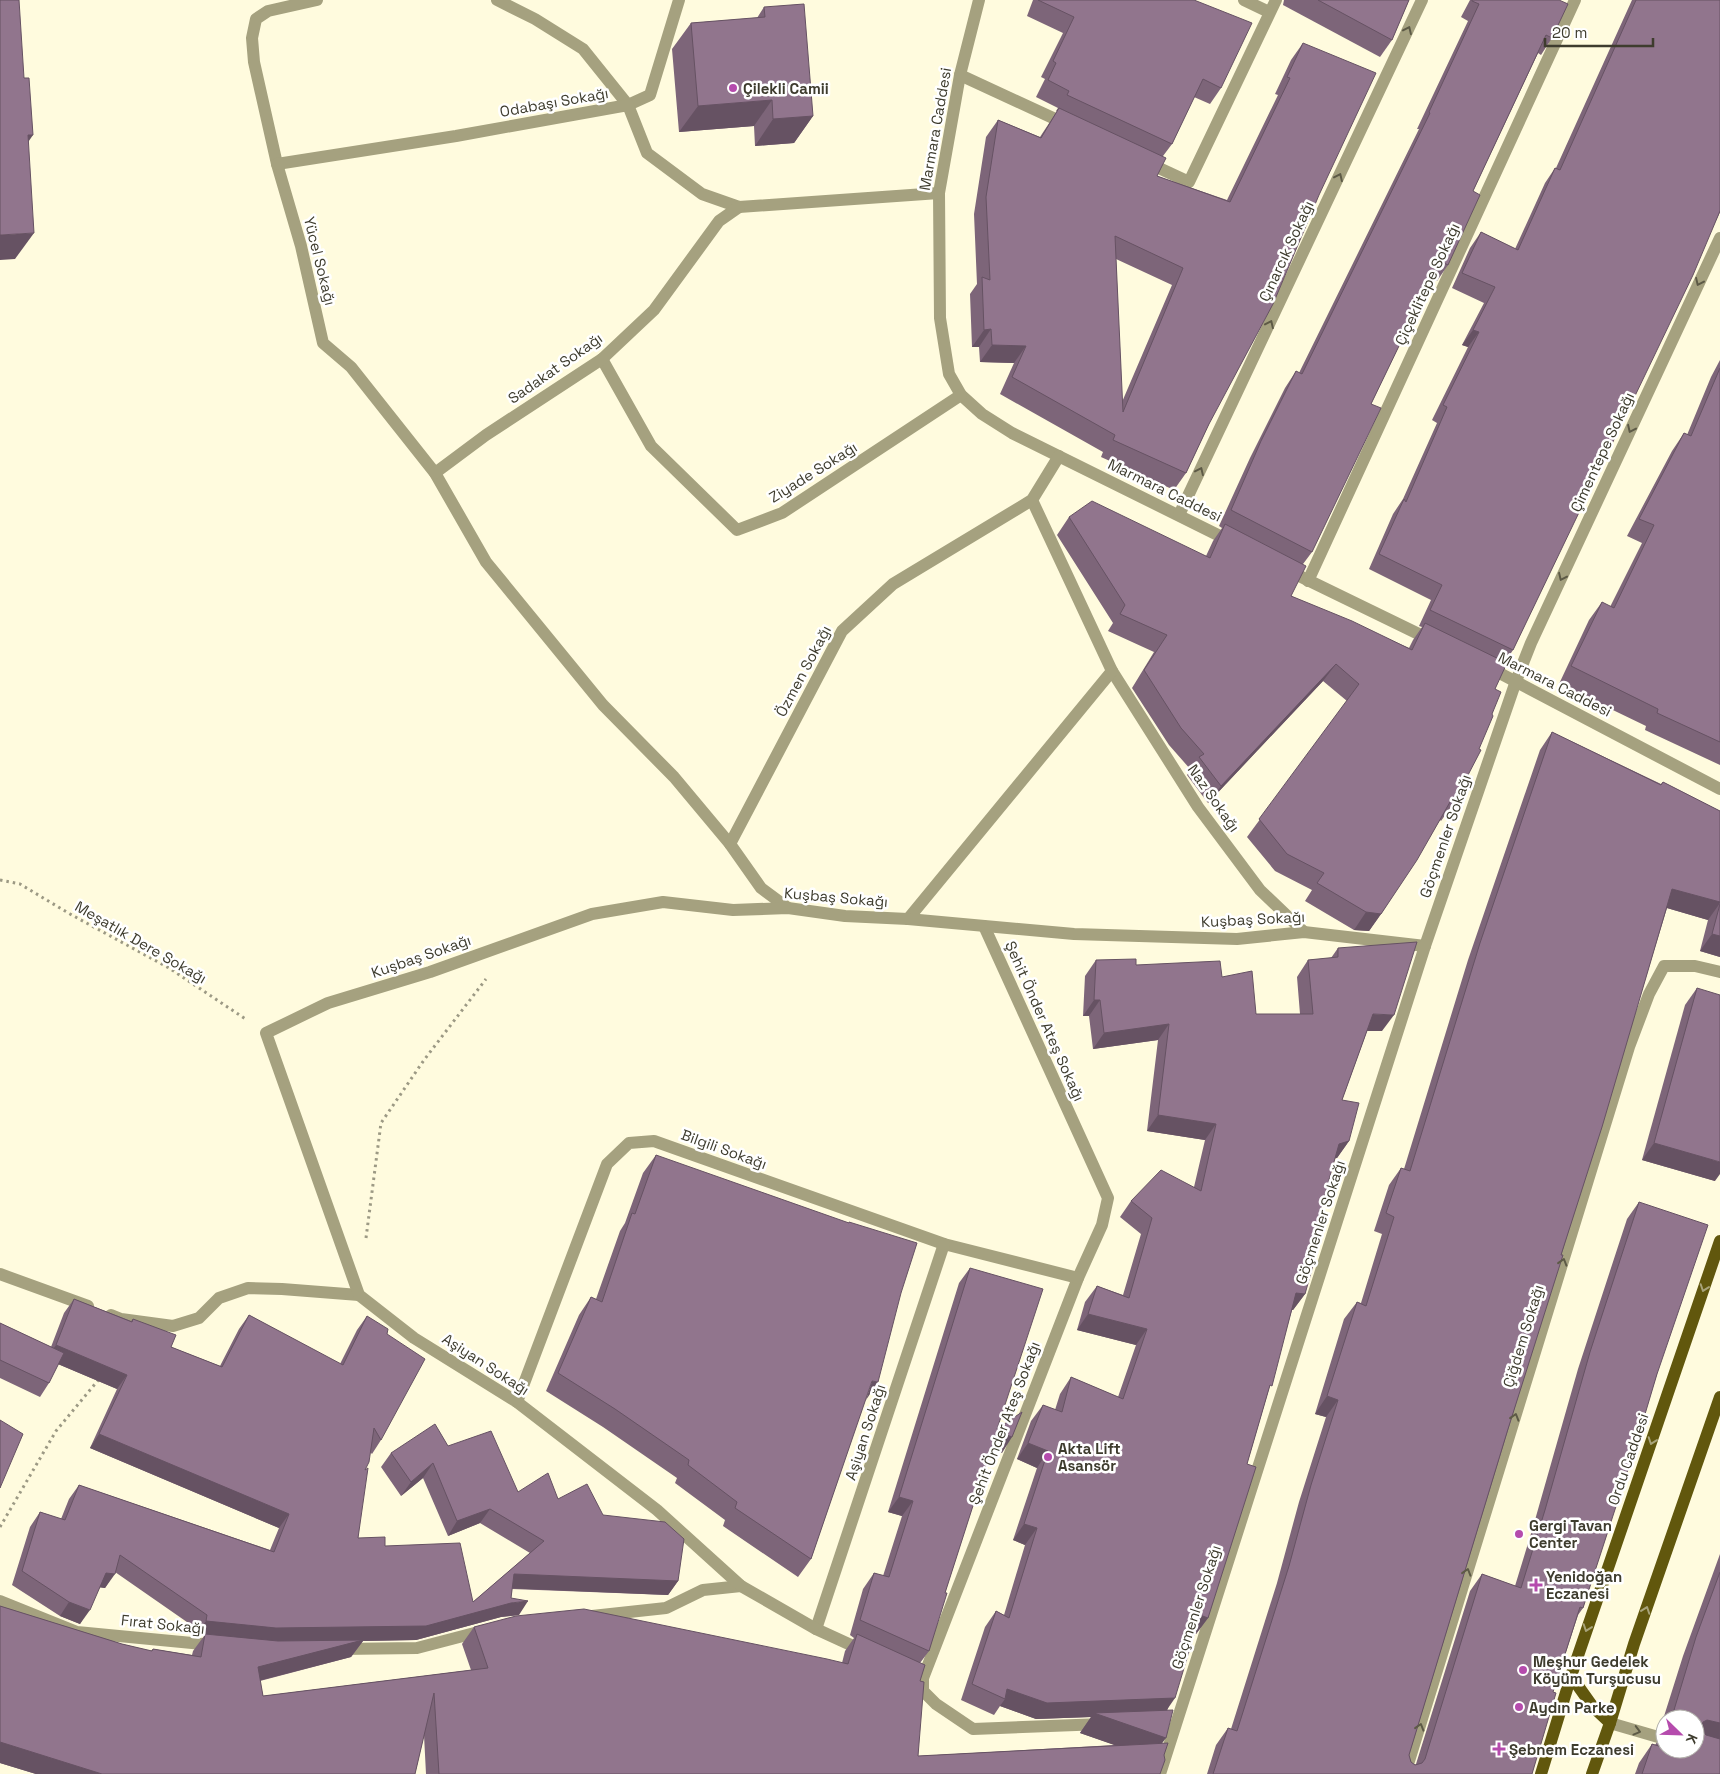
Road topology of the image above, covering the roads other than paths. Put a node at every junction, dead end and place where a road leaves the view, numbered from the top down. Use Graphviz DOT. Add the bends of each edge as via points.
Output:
graph roads {
  1 [pos="318,0"];
  2 [pos="497,0"];
  3 [pos="679,0"];
  4 [pos="979,0"];
  5 [pos="1244,0"];
  6 [pos="1276,0"];
  7 [pos="1422,0"];
  8 [pos="1575,0"];
  9 [pos="1269,12"];
  10 [pos="960,75"];
  11 [pos="628,105"];
  12 [pos="1075,128"];
  13 [pos="1137,157"];
  14 [pos="277,164"];
  15 [pos="939,192"];
  16 [pos="739,207"];
  17 [pos="1720,238"];
  18 [pos="602,359"];
  19 [pos="961,395"];
  20 [pos="1059,456"];
  21 [pos="435,473"];
  22 [pos="1032,500"];
  23 [pos="1179,515"];
  24 [pos="1240,546"];
  25 [pos="1274,564"];
  26 [pos="1308,581"];
  27 [pos="1444,646"];
  28 [pos="1480,664"];
  29 [pos="1112,671"];
  30 [pos="1516,681"];
  31 [pos="1720,789"];
  32 [pos="730,844"];
  33 [pos="788,908"];
  34 [pos="908,919"];
  35 [pos="984,926"];
  36 [pos="1304,932"];
  37 [pos="1425,946"];
  38 [pos="1720,972"];
  39 [pos="1720,1242"];
  40 [pos="944,1244"];
  41 [pos="0,1274"];
  42 [pos="1078,1278"];
  43 [pos="359,1295"];
  44 [pos="1720,1397"];
  45 [pos="517,1402"];
  46 [pos="740,1586"];
  47 [pos="0,1601"];
  48 [pos="580,1617"];
  49 [pos="502,1625"];
  50 [pos="816,1629"];
  51 [pos="228,1647"];
  52 [pos="332,1649"];
  53 [pos="878,1658"];
  54 [pos="1571,1676"];
  55 [pos="1118,1724"];
  56 [pos="1610,1724"];
  57 [pos="1655,1736"];
  58 [pos="1160,1774"];
  59 [pos="1405,1774"];
  60 [pos="1540,1774"];
  61 [pos="1592,1774"];
  1 -- 14 [label="street, Yücel Sokağı" via="268,11 256,19 252,38 254,62"];
  2 -- 11 [label="street" via="583,48"];
  3 -- 11 [label="street" via="650,95"];
  4 -- 10 [label="street, Marmara Caddesi"];
  5 -- 9 [label="street"];
  6 -- 9 [label="street"];
  23 -- 7 [label="street, Çınarcık Sokağı, one-way"];
  8 -- 26 [label="street, Çiçeklitepe Sokağı"];
  9 -- 13 [label="street" via="1190,182"];
  10 -- 12 [label="street"];
  10 -- 15 [label="street, Marmara Caddesi"];
  11 -- 14 [label="street, Odabaşı Sokağı"];
  11 -- 16 [label="street, Odabaşı Sokağı" via="647,153 702,194"];
  14 -- 21 [label="street, Yücel Sokağı" via="301,246 323,343 351,366"];
  15 -- 16 [label="street, Odabaşı Sokağı"];
  15 -- 19 [label="street, Marmara Caddesi" via="940,318 949,374"];
  16 -- 18 [label="street, Sadakat Sokağı" via="719,221 654,310"];
  17 -- 30 [label="street, Çimentepe Sokağı, one-way"];
  18 -- 19 [label="street, Ziyade Sokağı" via="651,446 738,530 782,513"];
  18 -- 21 [label="street, Sadakat Sokağı" via="486,435"];
  19 -- 20 [label="street, Marmara Caddesi" via="982,414 1012,433"];
  20 -- 22 [label="street, Özmen Sokağı"];
  20 -- 23 [label="street, Marmara Caddesi"];
  21 -- 32 [label="street, Yücel Sokağı" via="486,562 604,705 674,777"];
  22 -- 29 [label="street, Naz Sokağı"];
  22 -- 32 [label="street, Özmen Sokağı" via="893,584 842,631"];
  23 -- 24 [label="street, Marmara Caddesi"];
  25 -- 26 [label="street"];
  26 -- 27 [label="street"];
  28 -- 30 [label="street, Marmara Caddesi"];
  29 -- 34 [label="street"];
  29 -- 36 [label="street, Naz Sokağı" via="1209,822 1260,890"];
  30 -- 31 [label="street, Marmara Caddesi"];
  30 -- 37 [label="street, Göçmenler Sokağı"];
  32 -- 33 [label="street, Yücel Sokağı" via="761,888"];
  33 -- 34 [label="street, Kuşbaş Sokağı" via="845,916"];
  33 -- 43 [label="street, Kuşbaş Sokağı" via="733,910 663,902 592,914 430,972 328,1003 266,1033"];
  34 -- 35 [label="street, Kuşbaş Sokağı"];
  35 -- 36 [label="street, Kuşbaş Sokağı" via="1074,934 1237,939"];
  35 -- 42 [label="street, Şehit Önder Ateş Sokağı" via="1108,1198 1102,1225"];
  36 -- 37 [label="street, Kuşbaş Sokağı"];
  37 -- 58 [label="street, Göçmenler Sokağı" via="1171,1722"];
  59 -- 38 [label="street, Çiğdem Sokağı, one-way" via="1629,1047 1649,994 1664,966 1695,966"];
  39 -- 54 [label="main road, Ordu Caddesi, one-way"];
  40 -- 42 [label="street, Bilgili Sokağı"];
  40 -- 45 [label="street, Bilgili Sokağı" via="654,1141 629,1143 607,1164"];
  40 -- 50 [label="street, Aşiyan Sokağı"];
  41 -- 43 [label="street" via="121,1319 173,1326 199,1318 218,1298 248,1288"];
  42 -- 55 [label="street, Şehit Önder Ateş Sokağı" via="919,1676 923,1691 972,1729"];
  43 -- 45 [label="street, Aşiyan Sokağı" via="414,1338"];
  56 -- 44 [label="main road, one-way" via="1634,1644"];
  45 -- 46 [label="street, Aşiyan Sokağı" via="657,1510"];
  46 -- 48 [label="street" via="703,1590 666,1608"];
  46 -- 50 [label="street, Aşiyan Sokağı"];
  47 -- 51 [label="street, Fırat Sokağı" via="77,1632"];
  49 -- 52 [label="street" via="418,1648"];
  50 -- 53 [label="street, Aşiyan Sokağı"];
  54 -- 56 [label="main road"];
  54 -- 60 [label="main road, Ordu Caddesi"];
  56 -- 57 [label="street, one-way"];
  56 -- 61 [label="main road"];
}
